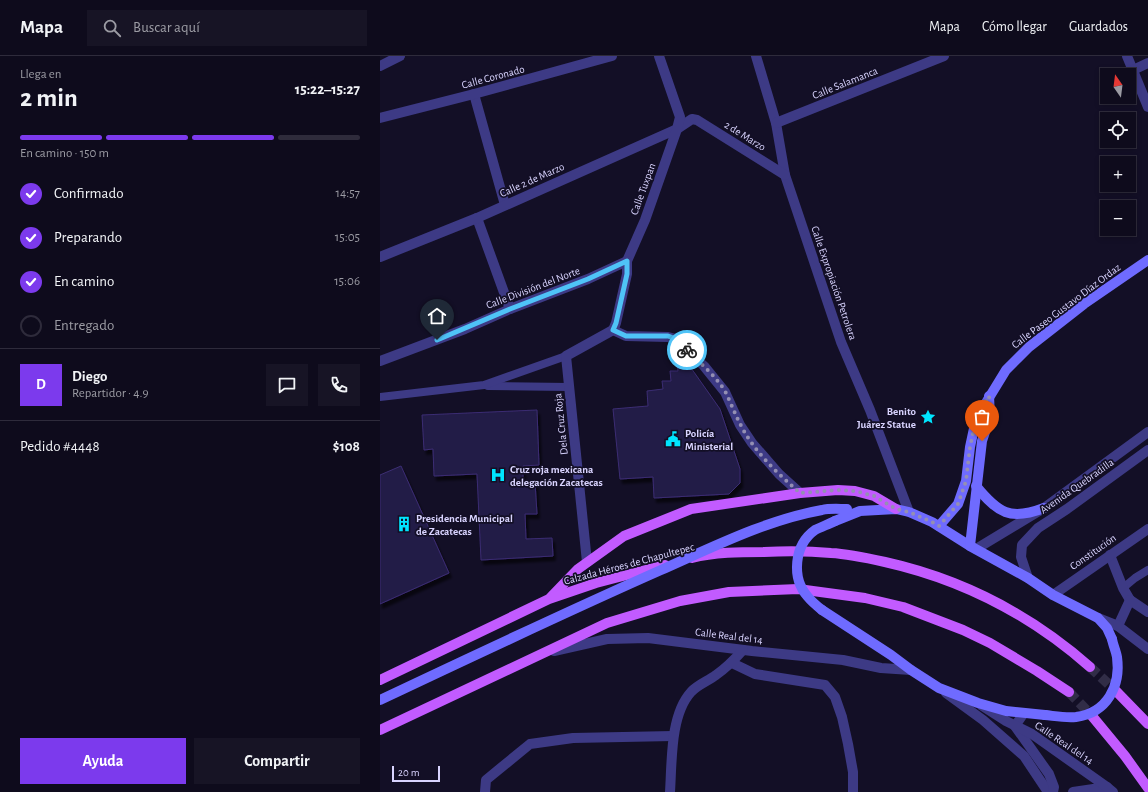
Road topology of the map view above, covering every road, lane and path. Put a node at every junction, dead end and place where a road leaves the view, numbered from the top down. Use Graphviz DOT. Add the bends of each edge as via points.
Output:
graph roads {
  1 [pos="400,56"];
  2 [pos="612,56"];
  3 [pos="659,56"];
  4 [pos="756,56"];
  5 [pos="944,56"];
  6 [pos="1127,56"];
  7 [pos="1148,63"];
  8 [pos="380,66"];
  9 [pos="1132,68"];
  10 [pos="1136,69"];
  11 [pos="1136,77"];
  12 [pos="474,94"];
  13 [pos="1148,107"];
  14 [pos="380,118"];
  15 [pos="692,119"];
  16 [pos="776,123"];
  17 [pos="678,129"];
  18 [pos="785,175"];
  19 [pos="506,204"];
  20 [pos="477,218"];
  21 [pos="380,257"];
  22 [pos="1148,260"];
  23 [pos="627,261"];
  24 [pos="510,309"];
  25 [pos="613,330"];
  26 [pos="566,356"];
  27 [pos="380,361"];
  28 [pos="484,385"];
  29 [pos="569,386"];
  30 [pos="989,396"];
  31 [pos="380,397"];
  32 [pos="1148,432"];
  33 [pos="1148,450"];
  34 [pos="976,486"];
  35 [pos="800,493"];
  36 [pos="1044,508"];
  37 [pos="896,509"];
  38 [pos="860,511"];
  39 [pos="909,512"];
  40 [pos="939,526"];
  41 [pos="1148,529"];
  42 [pos="973,547"];
  43 [pos="1110,555"];
  44 [pos="587,562"];
  45 [pos="1148,570"];
  46 [pos="1028,578"];
  47 [pos="1124,588"];
  48 [pos="1053,595"];
  49 [pos="549,599"];
  50 [pos="1130,600"];
  51 [pos="1148,612"];
  52 [pos="1098,618"];
  53 [pos="1118,626"];
  54 [pos="1148,649"];
  55 [pos="742,650"];
  56 [pos="546,653"];
  57 [pos="732,663"];
  58 [pos="1090,667"];
  59 [pos="911,670"];
  60 [pos="380,680"];
  61 [pos="940,688"];
  62 [pos="1116,691"];
  63 [pos="1069,692"];
  64 [pos="380,700"];
  65 [pos="978,703"];
  66 [pos="1024,713"];
  67 [pos="1092,716"];
  68 [pos="1148,724"];
  69 [pos="1015,726"];
  70 [pos="380,730"];
  71 [pos="673,736"];
  72 [pos="1148,788"];
  73 [pos="1110,789"];
  74 [pos="484,792"];
  75 [pos="670,792"];
  76 [pos="854,792"];
  77 [pos="1048,792"];
  78 [pos="1053,792"];
  79 [pos="1073,792"];
  1 -- 8 [label="street"];
  2 -- 12 [label="street, Calle Coronado"];
  3 -- 17 [label="street, Calle Tuxpan" via="680,118"];
  4 -- 16 [label="street, Calle Expropiación Petrolera"];
  5 -- 16 [label="street, Calle Salamanca"];
  6 -- 9 [label="street"];
  7 -- 10 [label="street"];
  11 -- 13 [label="street"];
  12 -- 14 [label="street, Calle Coronado"];
  12 -- 19 [label="street"];
  15 -- 17 [label="street, Calle 2 de Marzo"];
  15 -- 18 [label="street, 2 de Marzo"];
  16 -- 18 [label="street, Calle Expropiación Petrolera"];
  17 -- 19 [label="street, Calle 2 de Marzo"];
  17 -- 23 [label="street, Calle Tuxpan" via="645,220"];
  18 -- 39 [label="street, Calle Expropiación Petrolera" via="841,342"];
  19 -- 20 [label="street, Calle 2 de Marzo"];
  20 -- 21 [label="street, Calle 2 de Marzo"];
  20 -- 24 [label="street"];
  22 -- 30 [label="main road, Calle Paseo Gustavo Díaz Ordaz" via="1084,304 1029,347 1006,370"];
  23 -- 24 [label="street, Calle División del Norte"];
  23 -- 25 [label="street, Calle Tuxpan" via="627,274"];
  24 -- 27 [label="street, Calle División del Norte"];
  25 -- 26 [label="street"];
  25 -- 35 [label="street" via="626,336 668,336 676,339 704,366 725,392 752,444"];
  26 -- 28 [label="lane"];
  26 -- 29 [label="street, Dela Cruz Roja"];
  28 -- 29 [label="lane"];
  28 -- 31 [label="lane"];
  29 -- 44 [label="street, Dela Cruz Roja"];
  30 -- 34 [label="main road" via="990,417 982,441"];
  30 -- 40 [label="main road, Calle Paseo Gustavo Díaz Ordaz" via="976,419 966,481 958,504"];
  32 -- 36 [label="street, Avenida Quebradilla"];
  33 -- 46 [label="street, Avenida Quebradilla" via="1038,528 1022,545 1021,557"];
  34 -- 36 [label="main road" via="989,502 1008,514 1030,513"];
  34 -- 42 [label="main road"];
  35 -- 37 [label="main road" via="855,491 874,496"];
  35 -- 44 [label="main road" via="691,509 624,536"];
  36 -- 42 [label="street, Avenida Quebradilla"];
  37 -- 38 [label="main road"];
  37 -- 39 [label="main road"];
  38 -- 59 [label="main road, bridge" via="815,531 800,548 797,570 802,588 822,610"];
  38 -- 64 [label="main road, bridge" via="847,508 824,509 773,522 570,610"];
  39 -- 40 [label="main road"];
  40 -- 42 [label="main road"];
  41 -- 43 [label="street, Constitución"];
  42 -- 46 [label="main road"];
  43 -- 47 [label="street"];
  43 -- 48 [label="street, Constitución"];
  44 -- 49 [label="main road"];
  45 -- 47 [label="lane"];
  46 -- 48 [label="main road"];
  47 -- 50 [label="street"];
  48 -- 52 [label="main road"];
  49 -- 58 [label="main road, Calzada Héroes de Chapultepec" via="596,583 694,557 733,552 832,553 902,566 958,584 1005,607 1066,646"];
  49 -- 60 [label="main road, Calzada Héroes de Chapultepec"];
  50 -- 51 [label="street"];
  50 -- 53 [label="street"];
  52 -- 53 [label="street"];
  52 -- 66 [label="main road, bridge" via="1107,628 1117,658 1116,682 1102,706 1078,716"];
  53 -- 54 [label="street"];
  55 -- 56 [label="street, Calle Real del 14" via="633,637 607,639"];
  55 -- 57 [label="street"];
  55 -- 59 [label="street, Calle Real del 14"];
  56 -- 63 [label="main road" via="607,623 680,601 729,592 798,590 865,598 903,607 990,643"];
  56 -- 70 [label="main road"];
  57 -- 71 [label="street" via="692,691 683,704"];
  57 -- 76 [label="street" via="755,674 824,685 835,697 842,717 853,772"];
  59 -- 61 [label="main road"];
  61 -- 65 [label="main road"];
  61 -- 77 [label="street" via="983,720 1024,756"];
  62 -- 68 [label="main road"];
  65 -- 66 [label="main road"];
  65 -- 69 [label="street, Calle Real del 14"];
  66 -- 69 [label="street"];
  67 -- 72 [label="main road" via="1126,756"];
  69 -- 73 [label="street, Calle Real del 14" via="1032,734"];
  69 -- 78 [label="street" via="1049,774 1054,787"];
  71 -- 74 [label="street" via="573,738 530,744 486,780"];
  71 -- 75 [label="street"];
  73 -- 79 [label="street, Calle Real del 14"];
}
